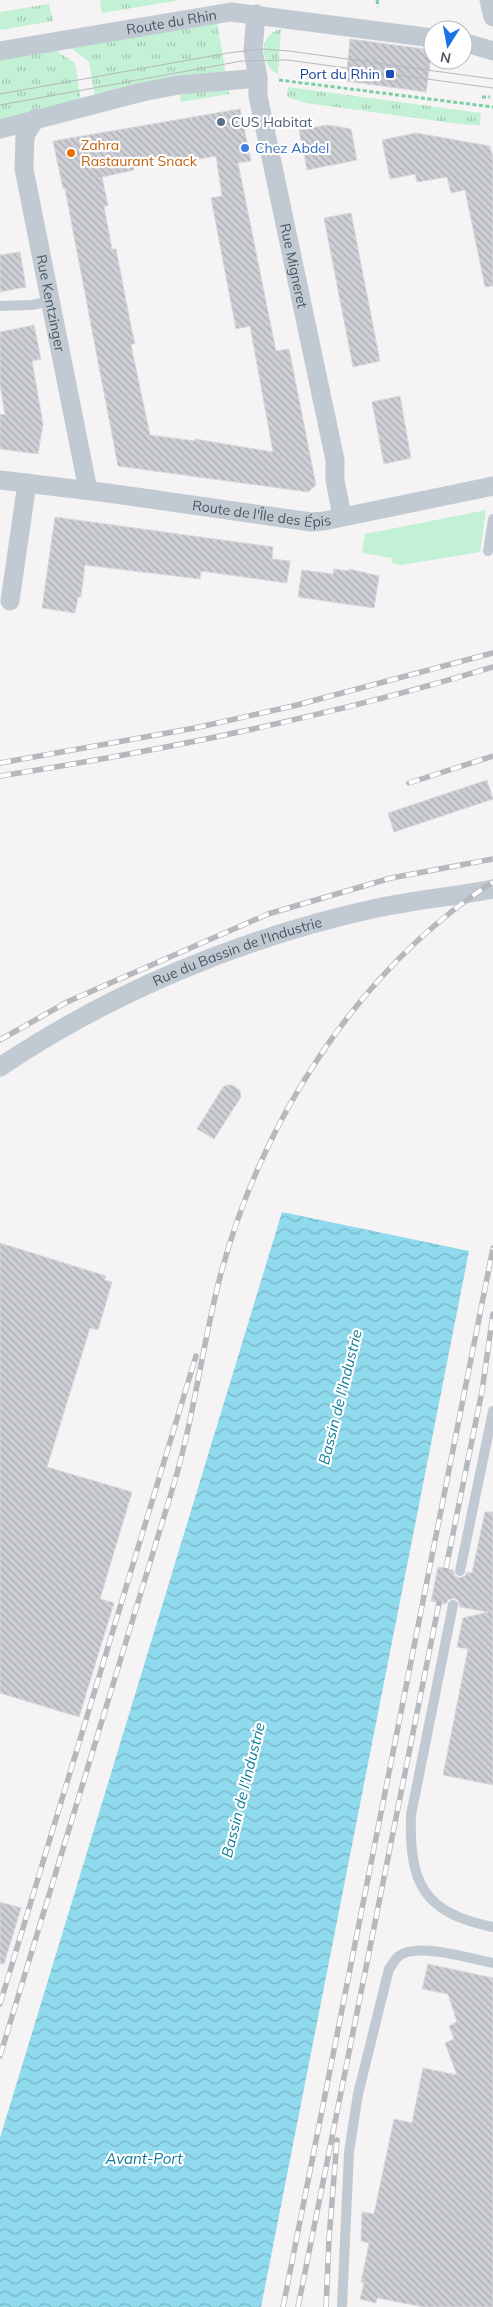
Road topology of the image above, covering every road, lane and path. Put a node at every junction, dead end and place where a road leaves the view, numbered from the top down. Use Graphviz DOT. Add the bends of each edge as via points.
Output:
graph roads {
  1 [pos="377,0"];
  2 [pos="489,0"];
  3 [pos="378,7"];
  4 [pos="256,14"];
  5 [pos="493,17"];
  6 [pos="423,37"];
  7 [pos="473,45"];
  8 [pos="0,51"];
  9 [pos="493,51"];
  10 [pos="258,78"];
  11 [pos="482,97"];
  12 [pos="490,97"];
  13 [pos="493,108"];
  14 [pos="36,118"];
  15 [pos="0,129"];
  16 [pos="50,301"];
  17 [pos="0,306"];
  18 [pos="0,480"];
  19 [pos="27,483"];
  20 [pos="493,486"];
  21 [pos="88,490"];
  22 [pos="342,516"];
  23 [pos="493,519"];
  24 [pos="488,551"];
  25 [pos="10,601"];
  26 [pos="493,888"];
  27 [pos="0,1067"];
  28 [pos="493,1411"];
  29 [pos="460,1571"];
  30 [pos="453,1605"];
  31 [pos="493,1927"];
  32 [pos="493,1963"];
  33 [pos="342,2307"];
  1 -- 3 [label="path"];
  2 -- 5 [label="street"];
  4 -- 6 [label="street, Route du Rhin"];
  4 -- 8 [label="street, Route du Rhin" via="231,12"];
  4 -- 10 [label="street, Rue Migneret" via="253,50"];
  7 -- 9 [label="street"];
  10 -- 13 [label="path"];
  10 -- 14 [label="street" via="179,85"];
  10 -- 22 [label="street, Rue Migneret" via="258,96 334,460"];
  11 -- 12 [label="path"];
  14 -- 15 [label="street"];
  14 -- 16 [label="street, Rue Kentzinger" via="25,135 24,169"];
  16 -- 17 [label="lane"];
  16 -- 21 [label="street, Rue Kentzinger"];
  18 -- 19 [label="street, Route de l'Île des Épis"];
  19 -- 21 [label="street, Route de l'Île des Épis"];
  19 -- 25 [label="street"];
  20 -- 22 [label="street, Route de l'Île des Épis"];
  21 -- 22 [label="street, Route de l'Île des Épis" via="311,522"];
  23 -- 24 [label="lane"];
  26 -- 27 [label="street, Rue du Bassin de l'Industrie" via="378,908 246,945 121,998 63,1028"];
  28 -- 29 [label="lane"];
  30 -- 31 [label="lane" via="411,1815 410,1844 413,1864 424,1892 442,1910 470,1922"];
  32 -- 33 [label="lane" via="414,1950 399,1956 389,1969 358,2094 349,2152"];
}
